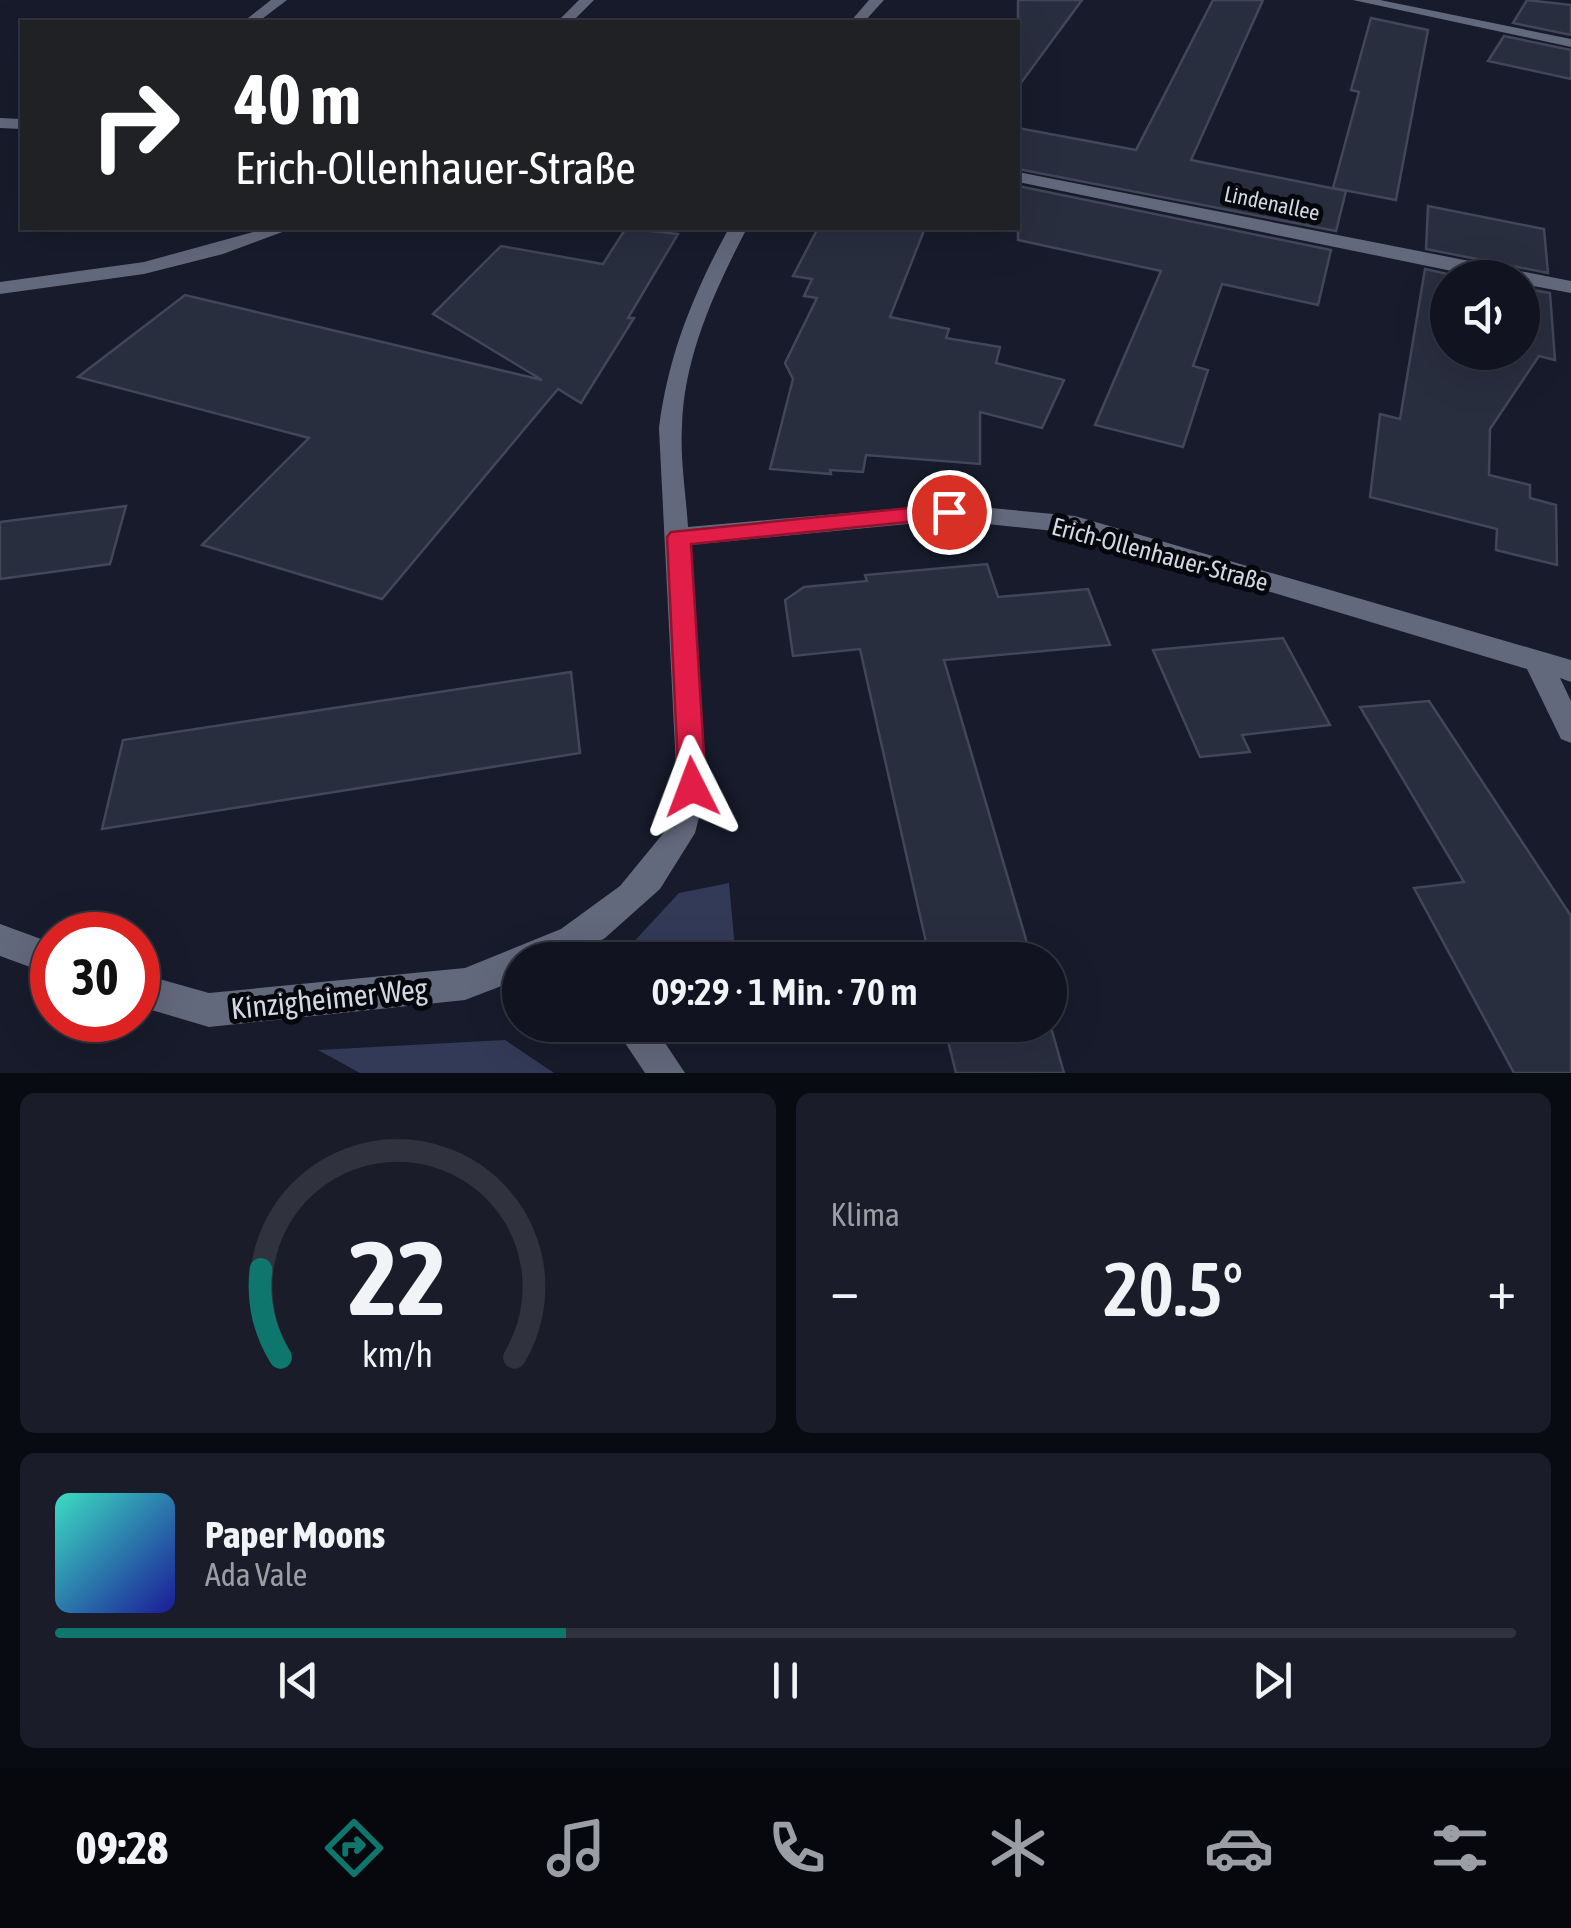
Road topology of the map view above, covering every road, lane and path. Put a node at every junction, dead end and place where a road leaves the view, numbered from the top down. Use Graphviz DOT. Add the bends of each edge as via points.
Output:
graph roads {
  1 [pos="280,0"];
  2 [pos="587,0"];
  3 [pos="878,0"];
  4 [pos="1360,0"];
  5 [pos="253,20"];
  6 [pos="566,20"];
  7 [pos="860,20"];
  8 [pos="1571,43"];
  9 [pos="1020,178"];
  10 [pos="277,230"];
  11 [pos="737,230"];
  12 [pos="1430,260"];
  13 [pos="1540,282"];
  14 [pos="0,288"];
  15 [pos="1571,288"];
  16 [pos="679,537"];
  17 [pos="1538,662"];
  18 [pos="1571,671"];
  19 [pos="1571,731"];
  20 [pos="0,940"];
  21 [pos="585,942"];
  22 [pos="30,951"];
  23 [pos="502,971"];
  24 [pos="160,996"];
  25 [pos="643,1042"];
  26 [pos="668,1073"];
  1 -- 5 [label="street"];
  2 -- 6 [label="street"];
  3 -- 7 [label="street"];
  4 -- 8 [label="street"];
  9 -- 12 [label="street, Lindenallee"];
  10 -- 14 [label="street" via="189,257"];
  11 -- 16 [label="street" via="701,298 674,380 670,428"];
  13 -- 15 [label="street, Lindenallee"];
  16 -- 17 [label="street, Erich-Ollenhauer-Straße" via="949,512 1075,525"];
  16 -- 21 [label="street" via="692,787 678,838 630,900"];
  17 -- 18 [label="street, Erich-Ollenhauer-Straße"];
  17 -- 19 [label="street"];
  20 -- 22 [label="street"];
  23 -- 24 [label="street, Kinzigheimer Weg" via="465,984 209,1010"];
  25 -- 26 [label="street"];
}
